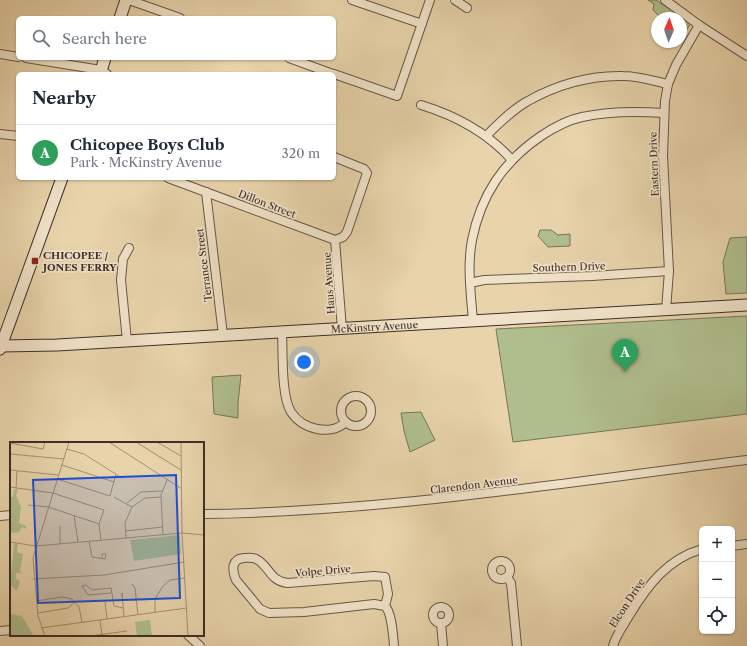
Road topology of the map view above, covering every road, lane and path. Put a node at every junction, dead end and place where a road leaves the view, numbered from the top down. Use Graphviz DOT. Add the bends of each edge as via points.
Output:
graph roads {
  1 [pos="128,0"];
  2 [pos="352,0"];
  3 [pos="430,0"];
  4 [pos="455,0"];
  5 [pos="665,0"];
  6 [pos="467,8"];
  7 [pos="121,16"];
  8 [pos="174,16"];
  9 [pos="422,24"];
  10 [pos="699,25"];
  11 [pos="0,54"];
  12 [pos="747,56"];
  13 [pos="16,57"];
  14 [pos="36,60"];
  15 [pos="105,60"];
  16 [pos="294,60"];
  17 [pos="98,72"];
  18 [pos="103,72"];
  19 [pos="328,72"];
  20 [pos="336,75"];
  21 [pos="668,84"];
  22 [pos="421,105"];
  23 [pos="664,113"];
  24 [pos="0,134"];
  25 [pos="16,136"];
  26 [pos="486,136"];
  27 [pos="336,158"];
  28 [pos="512,160"];
  29 [pos="61,180"];
  30 [pos="173,180"];
  31 [pos="206,192"];
  32 [pos="335,240"];
  33 [pos="129,248"];
  34 [pos="669,271"];
  35 [pos="470,283"];
  36 [pos="747,305"];
  37 [pos="666,310"];
  38 [pos="473,322"];
  39 [pos="342,329"];
  40 [pos="282,332"];
  41 [pos="223,335"];
  42 [pos="127,341"];
  43 [pos="0,347"];
  44 [pos="346,422"];
  45 [pos="747,460"];
  46 [pos="204,514"];
  47 [pos="10,515"];
  48 [pos="0,516"];
  49 [pos="747,544"];
  50 [pos="735,546"];
  51 [pos="699,550"];
  52 [pos="507,577"];
  53 [pos="385,606"];
  54 [pos="441,623"];
  55 [pos="10,630"];
  56 [pos="0,631"];
  57 [pos="189,636"];
  58 [pos="198,645"];
  59 [pos="394,646"];
  60 [pos="443,646"];
  61 [pos="517,646"];
  62 [pos="613,646"];
  1 -- 7 [label="street"];
  1 -- 8 [label="street"];
  2 -- 9 [label="street"];
  3 -- 9 [label="street"];
  4 -- 6 [label="street"];
  5 -- 10 [label="street"];
  9 -- 20 [label="street" via="397,96"];
  10 -- 12 [label="street"];
  10 -- 21 [label="street, Eastern Drive" via="684,49"];
  11 -- 13 [label="street"];
  14 -- 17 [label="street"];
  15 -- 18 [label="street"];
  16 -- 19 [label="street"];
  21 -- 23 [label="street, Eastern Drive"];
  21 -- 26 [label="street" via="623,76 583,80 527,101"];
  22 -- 26 [label="street" via="447,113"];
  23 -- 28 [label="street" via="627,111 580,117 544,134"];
  23 -- 34 [label="street, Eastern Drive" via="663,170"];
  24 -- 25 [label="street"];
  26 -- 28 [label="street"];
  27 -- 32 [label="street, Haus Avenue" via="368,173 347,232"];
  28 -- 35 [label="street" via="496,178 482,207 472,240"];
  29 -- 43 [label="street"];
  30 -- 31 [label="street, Dillon Street"];
  31 -- 32 [label="street, Dillon Street"];
  31 -- 41 [label="street, Terrance Street"];
  32 -- 39 [label="street, Haus Avenue"];
  33 -- 42 [label="street" via="123,259 121,280"];
  34 -- 35 [label="street, Southern Drive" via="484,280"];
  34 -- 37 [label="street, Eastern Drive"];
  35 -- 38 [label="street"];
  36 -- 37 [label="street, McKinstry Avenue"];
  37 -- 38 [label="street, McKinstry Avenue"];
  38 -- 39 [label="street, McKinstry Avenue"];
  39 -- 40 [label="street, McKinstry Avenue"];
  40 -- 41 [label="street, McKinstry Avenue"];
  40 -- 44 [label="street" via="285,390 291,412 303,424 320,429 336,429"];
  41 -- 42 [label="street, McKinstry Avenue"];
  42 -- 43 [label="street, McKinstry Avenue"];
  45 -- 46 [label="street, Clarendon Avenue" via="402,503 324,510"];
  47 -- 48 [label="street"];
  49 -- 50 [label="street"];
  51 -- 62 [label="street, Elcon Drive" via="679,558 657,576 637,602"];
  52 -- 61 [label="street" via="511,583"];
  53 -- 53 [label="street, Volpe Drive" via="388,590 384,576 288,583 276,580 254,559 239,559 235,561 233,568 233,574 240,585 260,609 269,613 374,604"];
  53 -- 59 [label="street, Volpe Drive" via="390,616"];
  54 -- 60 [label="street"];
  55 -- 56 [label="street"];
  57 -- 58 [label="street"];
}
